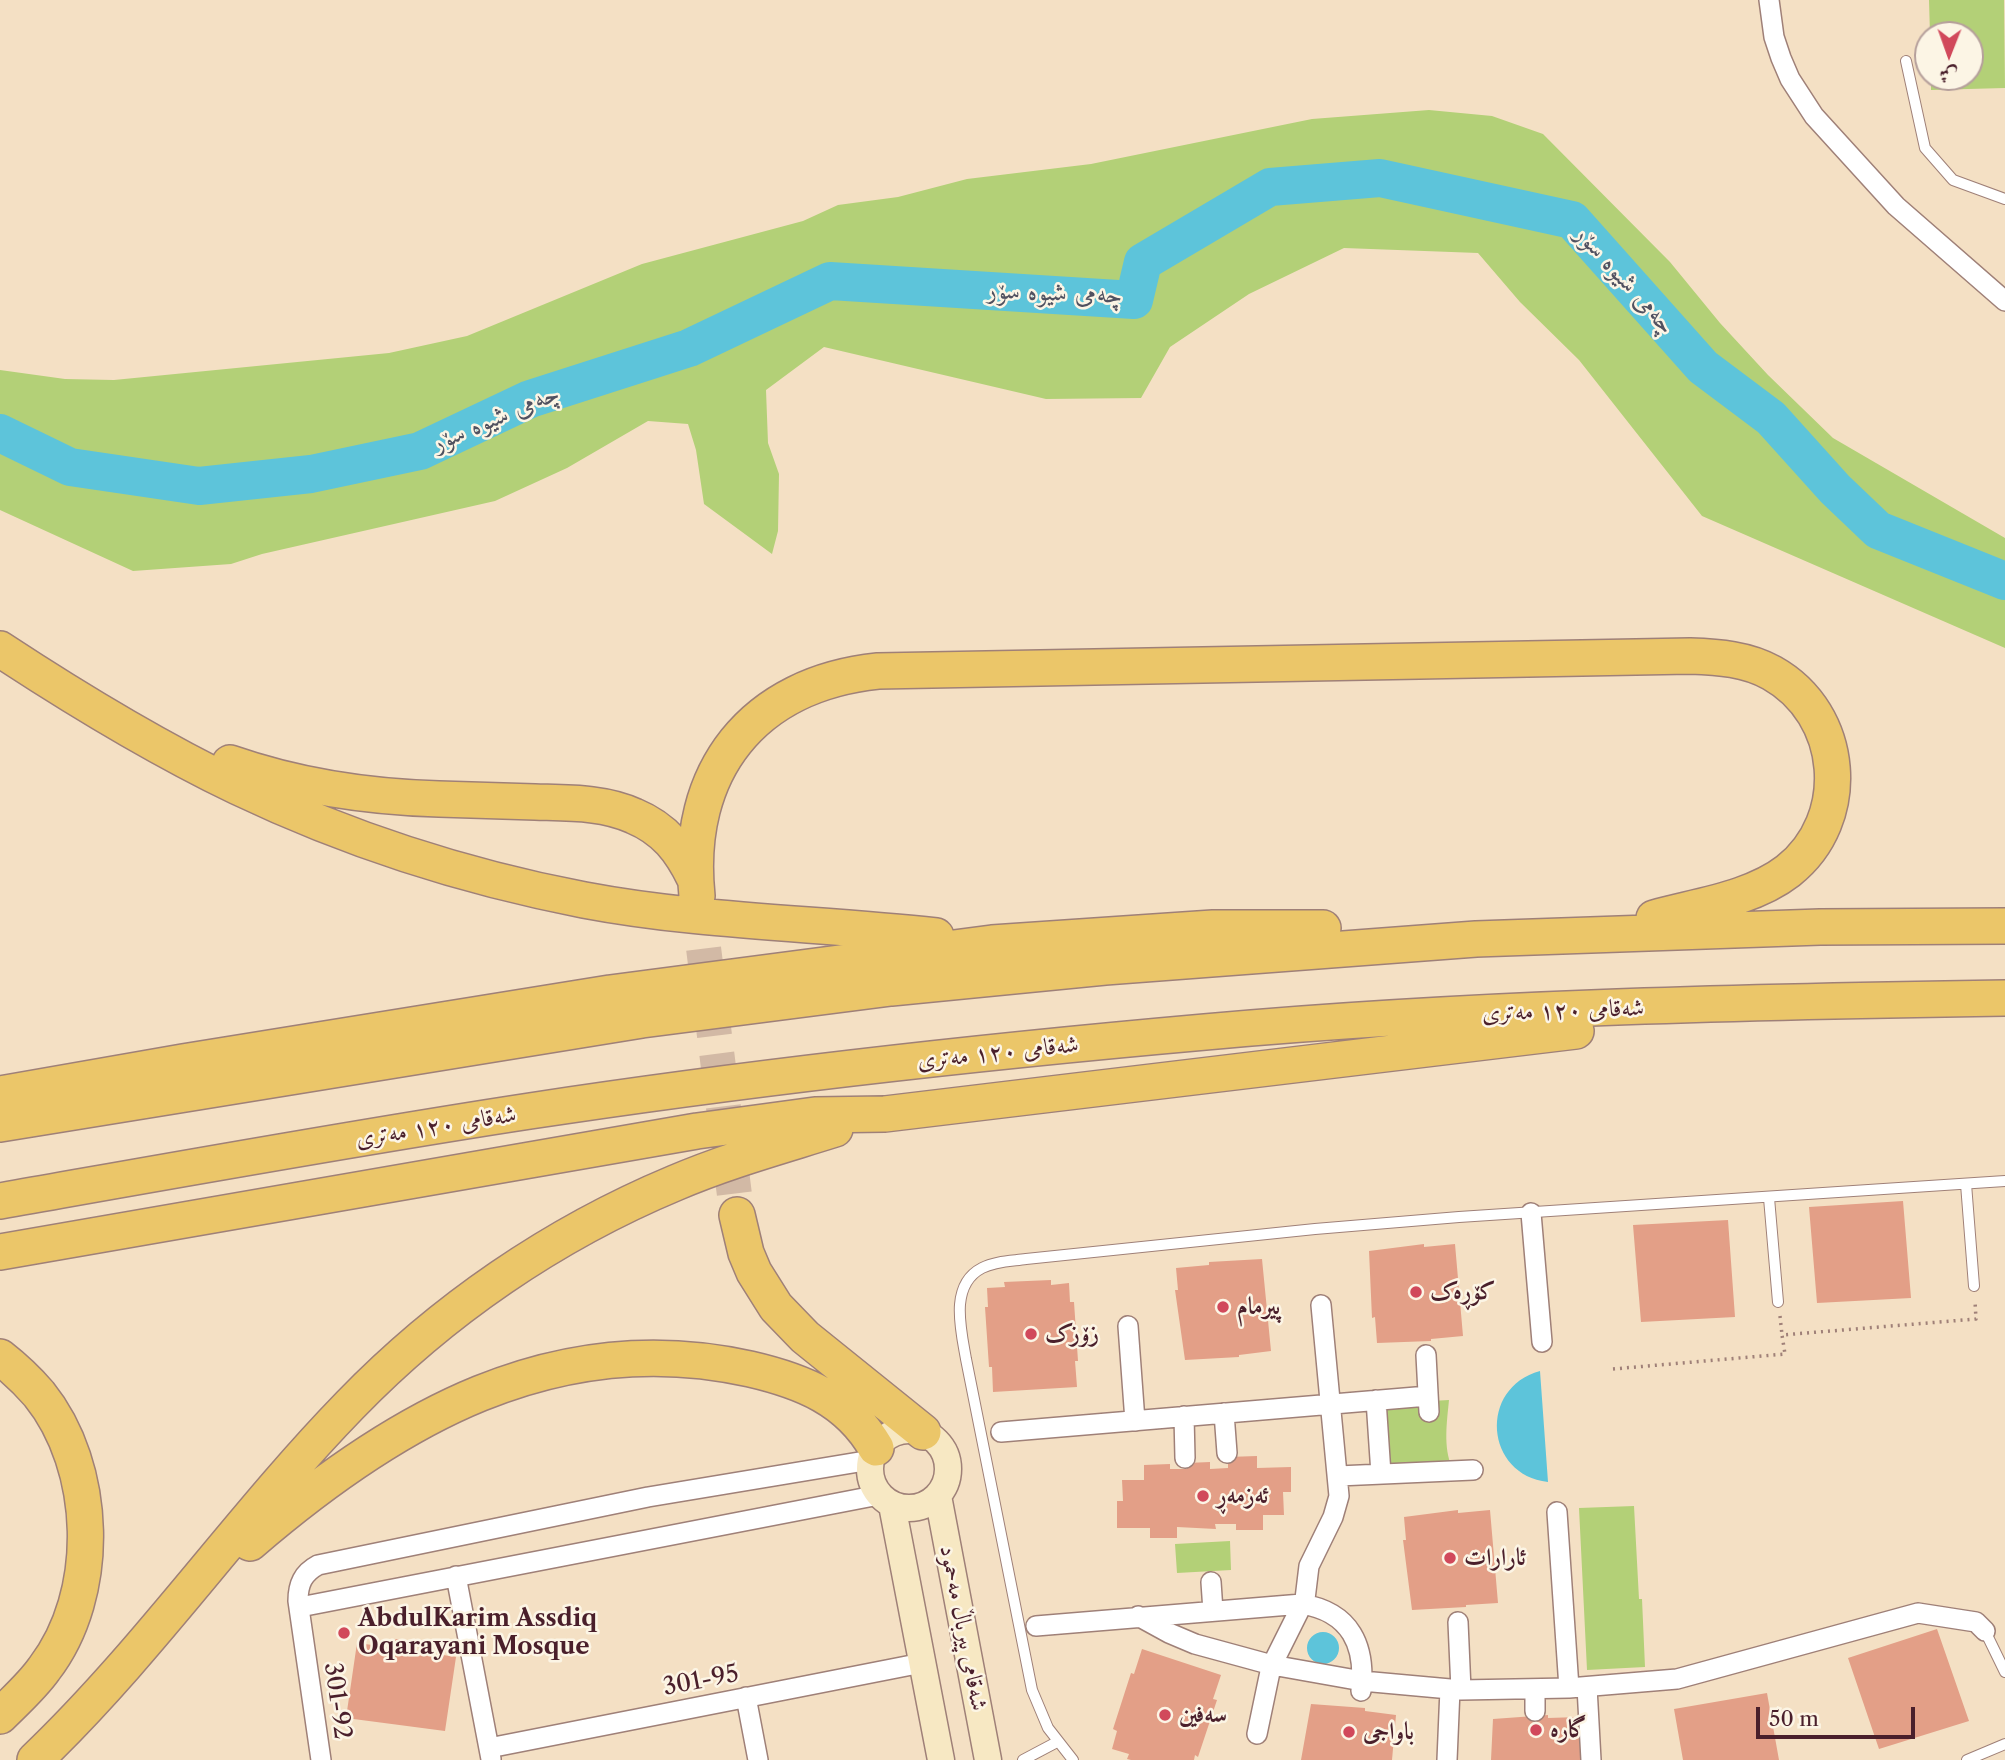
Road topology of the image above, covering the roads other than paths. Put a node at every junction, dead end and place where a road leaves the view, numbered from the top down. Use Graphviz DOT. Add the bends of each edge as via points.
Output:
graph roads {
  1 [pos="1769,0"];
  2 [pos="1906,61"];
  3 [pos="2005,199"];
  4 [pos="2005,301"];
  5 [pos="0,649"];
  6 [pos="130,729"];
  7 [pos="2005,926"];
  8 [pos="1592,933"];
  9 [pos="1476,939"];
  10 [pos="992,943"];
  11 [pos="2005,998"];
  12 [pos="1823,1001"];
  13 [pos="0,1094"];
  14 [pos="885,1114"];
  15 [pos="0,1125"];
  16 [pos="2005,1181"];
  17 [pos="1966,1184"];
  18 [pos="1769,1198"];
  19 [pos="0,1201"];
  20 [pos="1531,1213"];
  21 [pos="737,1215"];
  22 [pos="0,1252"];
  23 [pos="1974,1286"];
  24 [pos="1778,1302"];
  25 [pos="1321,1305"];
  26 [pos="1128,1326"];
  27 [pos="1542,1342"];
  28 [pos="1426,1355"];
  29 [pos="0,1357"];
  30 [pos="1376,1400"];
  31 [pos="1329,1405"];
  32 [pos="1224,1413"];
  33 [pos="1184,1416"];
  34 [pos="1135,1420"];
  35 [pos="923,1432"];
  36 [pos="1001,1432"];
  37 [pos="1227,1453"];
  38 [pos="873,1454"];
  39 [pos="1185,1458"];
  40 [pos="1473,1470"];
  41 [pos="1381,1474"];
  42 [pos="1338,1476"];
  43 [pos="939,1496"];
  44 [pos="886,1500"];
  45 [pos="1557,1512"];
  46 [pos="456,1576"];
  47 [pos="1211,1582"];
  48 [pos="1302,1604"];
  49 [pos="300,1607"];
  50 [pos="1213,1611"];
  51 [pos="1138,1616"];
  52 [pos="1458,1622"];
  53 [pos="1036,1626"];
  54 [pos="1985,1631"];
  55 [pos="922,1663"];
  56 [pos="1272,1665"];
  57 [pos="2005,1672"];
  58 [pos="108,1683"];
  59 [pos="1361,1687"];
  60 [pos="1578,1688"];
  61 [pos="1456,1689"];
  62 [pos="1535,1689"];
  63 [pos="746,1697"];
  64 [pos="1535,1711"];
  65 [pos="0,1716"];
  66 [pos="1257,1734"];
  67 [pos="1057,1742"];
  68 [pos="2005,1744"];
  69 [pos="490,1754"];
  70 [pos="990,1759"];
  71 [pos="35,1760"];
  72 [pos="321,1760"];
  73 [pos="758,1760"];
  74 [pos="941,1760"];
  75 [pos="1023,1760"];
  76 [pos="1073,1760"];
  77 [pos="1447,1760"];
  78 [pos="1591,1760"];
  79 [pos="1967,1760"];
  1 -- 4 [label="street" via="1781,58 1814,116 1896,206"];
  2 -- 3 [label="lane" via="1925,148 1953,180"];
  5 -- 6 [label="highway"];
  6 -- 8 [label="highway" via="246,769 340,789 435,799 579,803 612,809 633,815 670,838 696,887 701,809 726,754 773,707 813,685 856,673 1690,656 1759,666 1786,682 1817,717 1832,761 1829,808 1808,850 1786,873 1757,889"];
  6 -- 10 [label="highway" via="237,786 349,835 466,873 585,900"];
  7 -- 8 [label="highway"];
  8 -- 9 [label="highway"];
  9 -- 10 [label="highway" via="1344,927 1213,929"];
  9 -- 15 [label="highway" via="891,988 642,1020"];
  10 -- 13 [label="highway" via="610,993"];
  11 -- 12 [label="highway, شەقامی ١٢٠ مەتری"];
  12 -- 14 [label="highway"];
  12 -- 19 [label="highway, شەقامی ١٢٠ مەتری" via="1476,1014 1209,1031 965,1056 531,1111"];
  14 -- 22 [label="highway" via="815,1115 697,1132"];
  14 -- 58 [label="highway" via="675,1182 586,1226 471,1299 350,1404"];
  16 -- 17 [label="lane"];
  17 -- 18 [label="lane"];
  17 -- 23 [label="lane"];
  18 -- 20 [label="lane"];
  18 -- 24 [label="lane"];
  20 -- 27 [label="street"];
  20 -- 67 [label="lane" via="1122,1248 1000,1262 972,1276 960,1301 966,1359 1032,1690"];
  21 -- 35 [label="highway" via="754,1272 776,1307 805,1337"];
  25 -- 31 [label="street"];
  26 -- 34 [label="street"];
  28 -- 30 [label="street" via="1429,1404"];
  29 -- 65 [label="highway" via="40,1395 55,1420 71,1451 85,1514 76,1607 45,1668"];
  30 -- 31 [label="street"];
  30 -- 41 [label="street"];
  31 -- 32 [label="street"];
  31 -- 42 [label="street"];
  32 -- 33 [label="street"];
  32 -- 37 [label="street"];
  33 -- 34 [label="street"];
  33 -- 39 [label="street"];
  34 -- 36 [label="street"];
  35 -- 38 [label="main road" via="900,1430 883,1440"];
  35 -- 43 [label="main road, شەقامی پیرباڵ مەحمود" via="946,1454 949,1476"];
  38 -- 44 [label="main road, شەقامی پیرباڵ مەحمود" via="871,1478"];
  38 -- 49 [label="street, 301-92" via="318,1565 300,1585"];
  38 -- 58 [label="highway" via="862,1427 850,1413 825,1394 774,1374 733,1365 642,1357 576,1364 526,1376 414,1424 308,1496 233,1559"];
  40 -- 41 [label="street"];
  41 -- 42 [label="street"];
  42 -- 48 [label="street" via="1336,1507 1309,1566"];
  43 -- 44 [label="main road" via="916,1508"];
  43 -- 70 [label="main road, شەقامی پیرباڵ مەحمود"];
  44 -- 46 [label="street"];
  44 -- 55 [label="main road, شەقامی پیرباڵ مەحمود"];
  45 -- 60 [label="street"];
  46 -- 49 [label="street"];
  46 -- 69 [label="street"];
  47 -- 50 [label="street"];
  48 -- 50 [label="street"];
  48 -- 56 [label="street"];
  48 -- 59 [label="street" via="1329,1612 1356,1640 1363,1663"];
  49 -- 72 [label="street, 301-92"];
  50 -- 51 [label="street"];
  51 -- 53 [label="street"];
  51 -- 56 [label="street" via="1187,1648 1219,1659"];
  52 -- 61 [label="street"];
  54 -- 57 [label="lane"];
  54 -- 60 [label="street" via="1976,1622 1918,1613 1677,1679"];
  55 -- 63 [label="street, 301-95"];
  55 -- 74 [label="main road, شەقامی پیرباڵ مەحمود"];
  56 -- 59 [label="street"];
  56 -- 66 [label="street"];
  58 -- 71 [label="highway"];
  59 -- 61 [label="street"];
  60 -- 62 [label="street"];
  60 -- 78 [label="street"];
  61 -- 62 [label="street"];
  61 -- 77 [label="street"];
  62 -- 64 [label="street"];
  63 -- 69 [label="street, 301-95"];
  63 -- 73 [label="street"];
  67 -- 75 [label="lane"];
  67 -- 76 [label="lane"];
  68 -- 79 [label="lane"];
}
